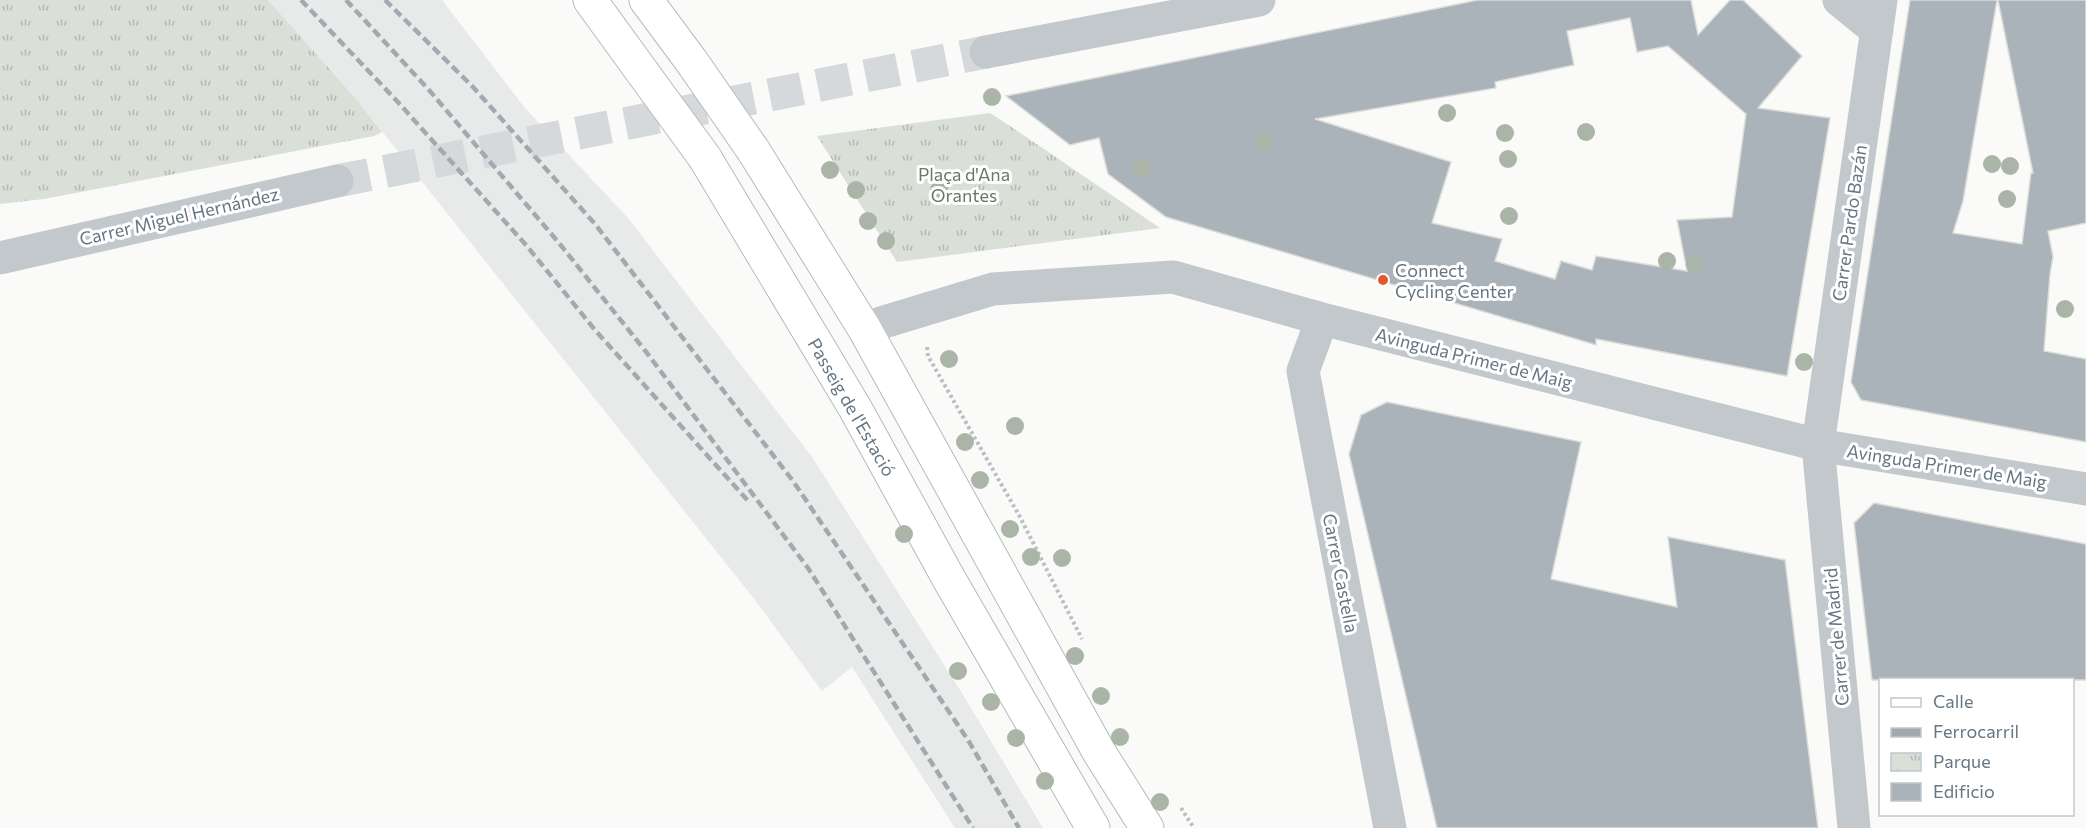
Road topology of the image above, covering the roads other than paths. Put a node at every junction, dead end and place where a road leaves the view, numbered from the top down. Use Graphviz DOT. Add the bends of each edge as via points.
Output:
graph roads {
  1 [pos="590,0"];
  2 [pos="646,0"];
  3 [pos="1259,0"];
  4 [pos="1839,0"];
  5 [pos="1879,15"];
  6 [pos="986,52"];
  7 [pos="337,181"];
  8 [pos="7,255"];
  9 [pos="1322,319"];
  10 [pos="864,328"];
  11 [pos="1818,446"];
  12 [pos="2086,489"];
  13 [pos="1093,828"];
  14 [pos="1147,828"];
  15 [pos="1390,828"];
  16 [pos="1854,828"];
  1 -- 13 [label="main road, Passeig de l'Estació, bridge" via="705,158 855,408"];
  2 -- 10 [label="main road, bridge" via="753,150"];
  3 -- 6 [label="street"];
  4 -- 5 [label="street"];
  5 -- 11 [label="street, Carrer Pardo Bazán"];
  7 -- 8 [label="street, Carrer Miguel Hernández"];
  9 -- 10 [label="street, Avinguda Primer de Maig" via="1173,277 993,289"];
  9 -- 11 [label="street, Avinguda Primer de Maig"];
  9 -- 15 [label="street, Carrer Castella" via="1303,371"];
  10 -- 14 [label="main road" via="1099,752"];
  11 -- 12 [label="street, Avinguda Primer de Maig"];
  11 -- 16 [label="street, Carrer de Madrid"];
}
